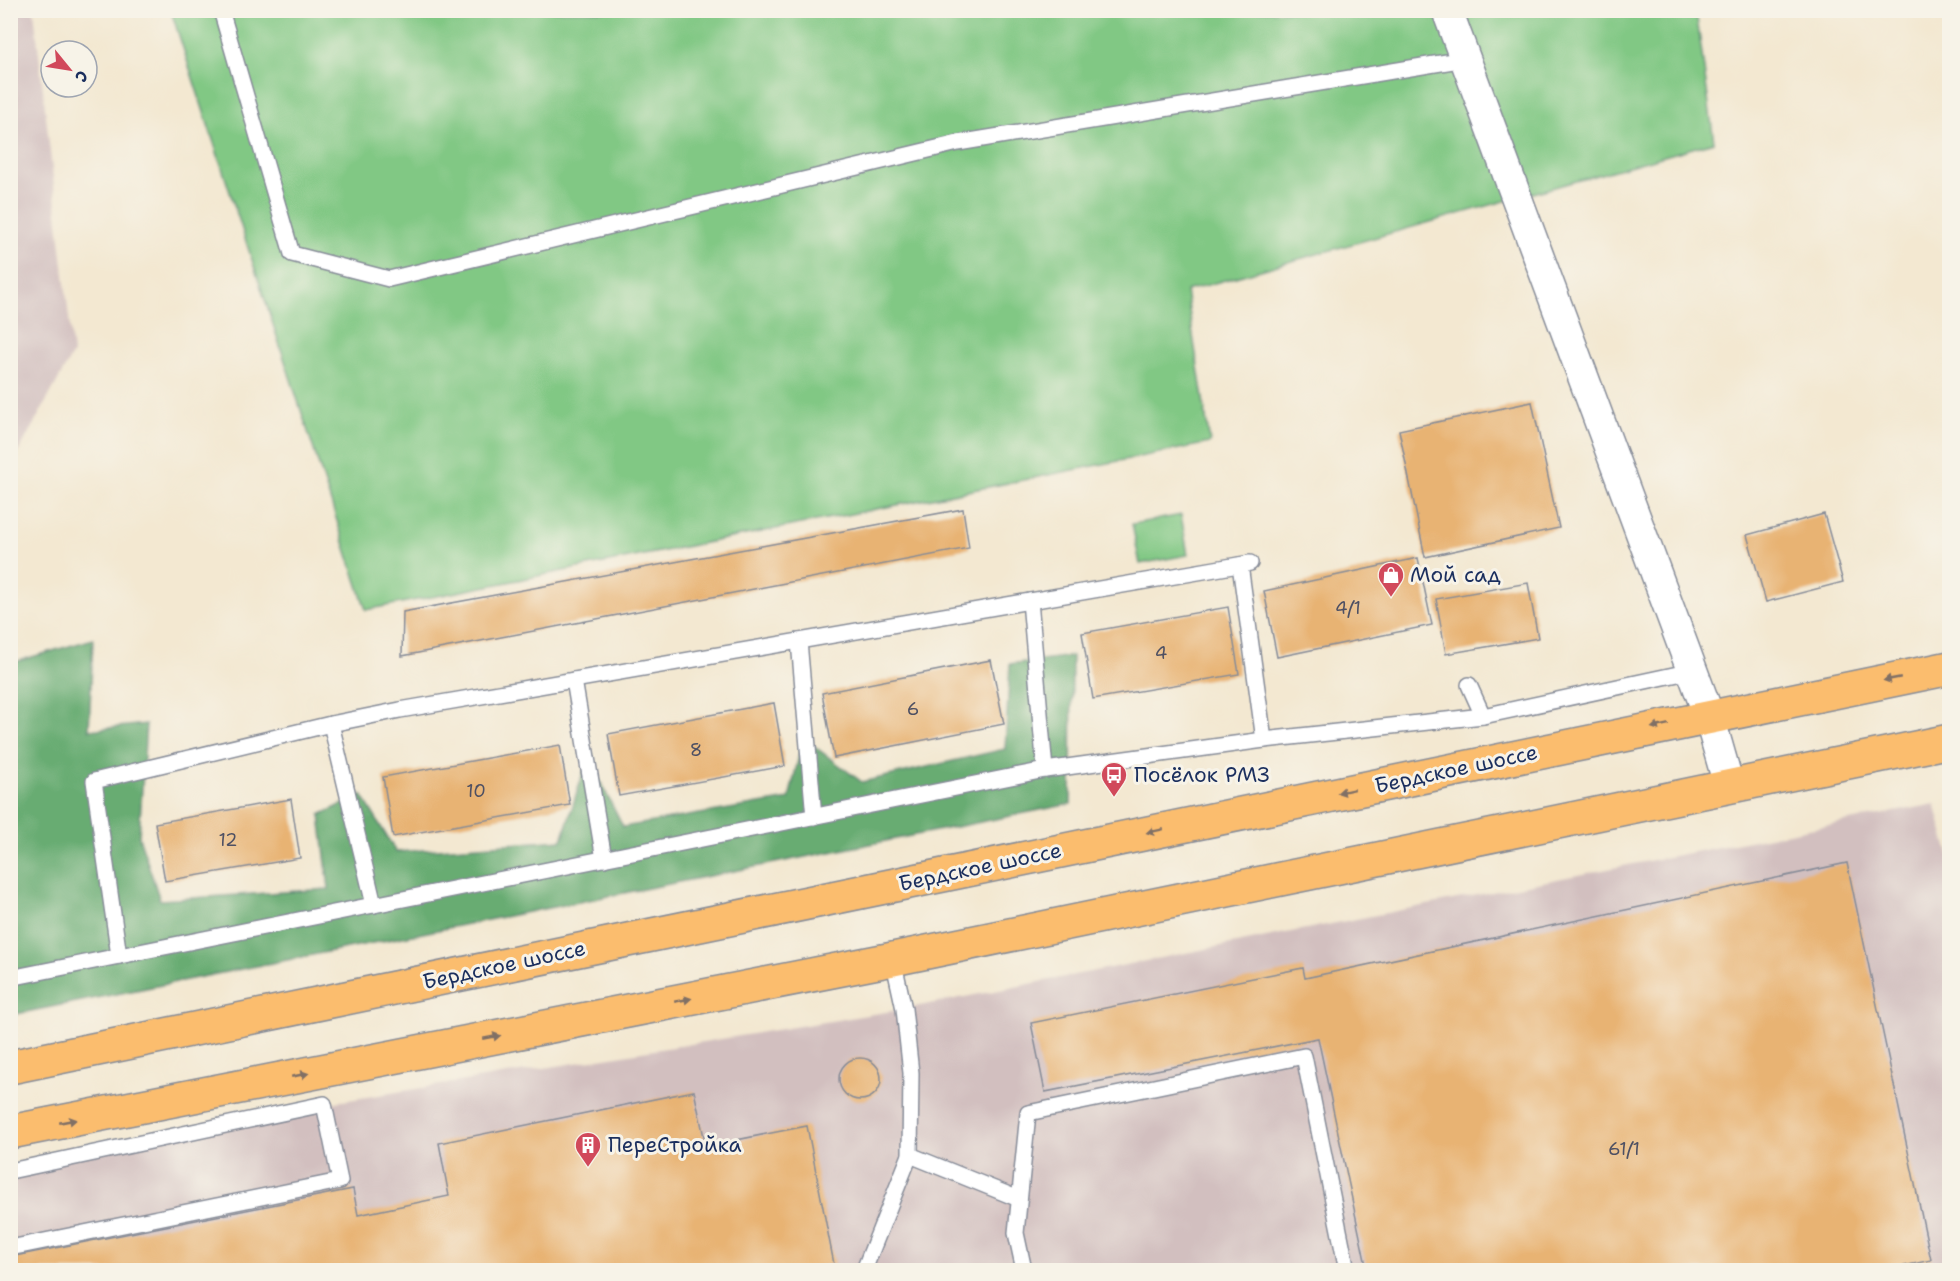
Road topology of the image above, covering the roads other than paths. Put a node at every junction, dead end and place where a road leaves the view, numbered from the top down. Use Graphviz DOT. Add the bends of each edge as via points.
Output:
graph roads {
  1 [pos="221,10"];
  2 [pos="1448,10"];
  3 [pos="1465,59"];
  4 [pos="1030,601"];
  5 [pos="799,641"];
  6 [pos="1950,668"];
  7 [pos="1692,671"];
  8 [pos="574,680"];
  9 [pos="1469,685"];
  10 [pos="1483,716"];
  11 [pos="1709,716"];
  12 [pos="331,724"];
  13 [pos="1264,740"];
  14 [pos="1950,741"];
  15 [pos="1045,770"];
  16 [pos="1730,786"];
  17 [pos="814,817"];
  18 [pos="604,859"];
  19 [pos="374,905"];
  20 [pos="119,956"];
  21 [pos="893,958"];
  22 [pos="10,978"];
  23 [pos="10,1068"];
  24 [pos="261,1100"];
  25 [pos="10,1132"];
  26 [pos="910,1155"];
  27 [pos="10,1171"];
  28 [pos="1019,1199"];
  29 [pos="10,1248"];
  30 [pos="864,1270"];
  31 [pos="1024,1270"];
  32 [pos="1347,1270"];
  1 -- 3 [label="lane" via="292,254 389,279 958,143"];
  2 -- 3 [label="street"];
  3 -- 7 [label="street"];
  4 -- 5 [label="lane"];
  4 -- 13 [label="lane" via="1245,564"];
  4 -- 15 [label="lane"];
  5 -- 8 [label="lane"];
  5 -- 17 [label="lane"];
  6 -- 11 [label="highway, Бердское шоссе, one-way"];
  7 -- 10 [label="lane"];
  7 -- 11 [label="street"];
  8 -- 12 [label="lane"];
  8 -- 18 [label="lane"];
  9 -- 10 [label="lane"];
  10 -- 13 [label="lane"];
  11 -- 16 [label="street"];
  11 -- 23 [label="highway, Бердское шоссе, one-way"];
  12 -- 19 [label="lane"];
  12 -- 20 [label="lane" via="94,781"];
  13 -- 15 [label="lane"];
  14 -- 16 [label="highway"];
  15 -- 17 [label="lane"];
  16 -- 21 [label="highway"];
  17 -- 18 [label="lane"];
  18 -- 19 [label="lane"];
  19 -- 20 [label="lane"];
  20 -- 22 [label="lane"];
  24 -- 21 [label="highway, one-way"];
  21 -- 26 [label="lane" via="911,1073"];
  25 -- 24 [label="highway, one-way"];
  24 -- 27 [label="lane"];
  24 -- 29 [label="lane" via="324,1104 340,1181"];
  26 -- 28 [label="lane"];
  26 -- 30 [label="lane"];
  28 -- 31 [label="lane" via="1016,1233"];
  28 -- 32 [label="lane" via="1028,1113 1304,1056"];
}
